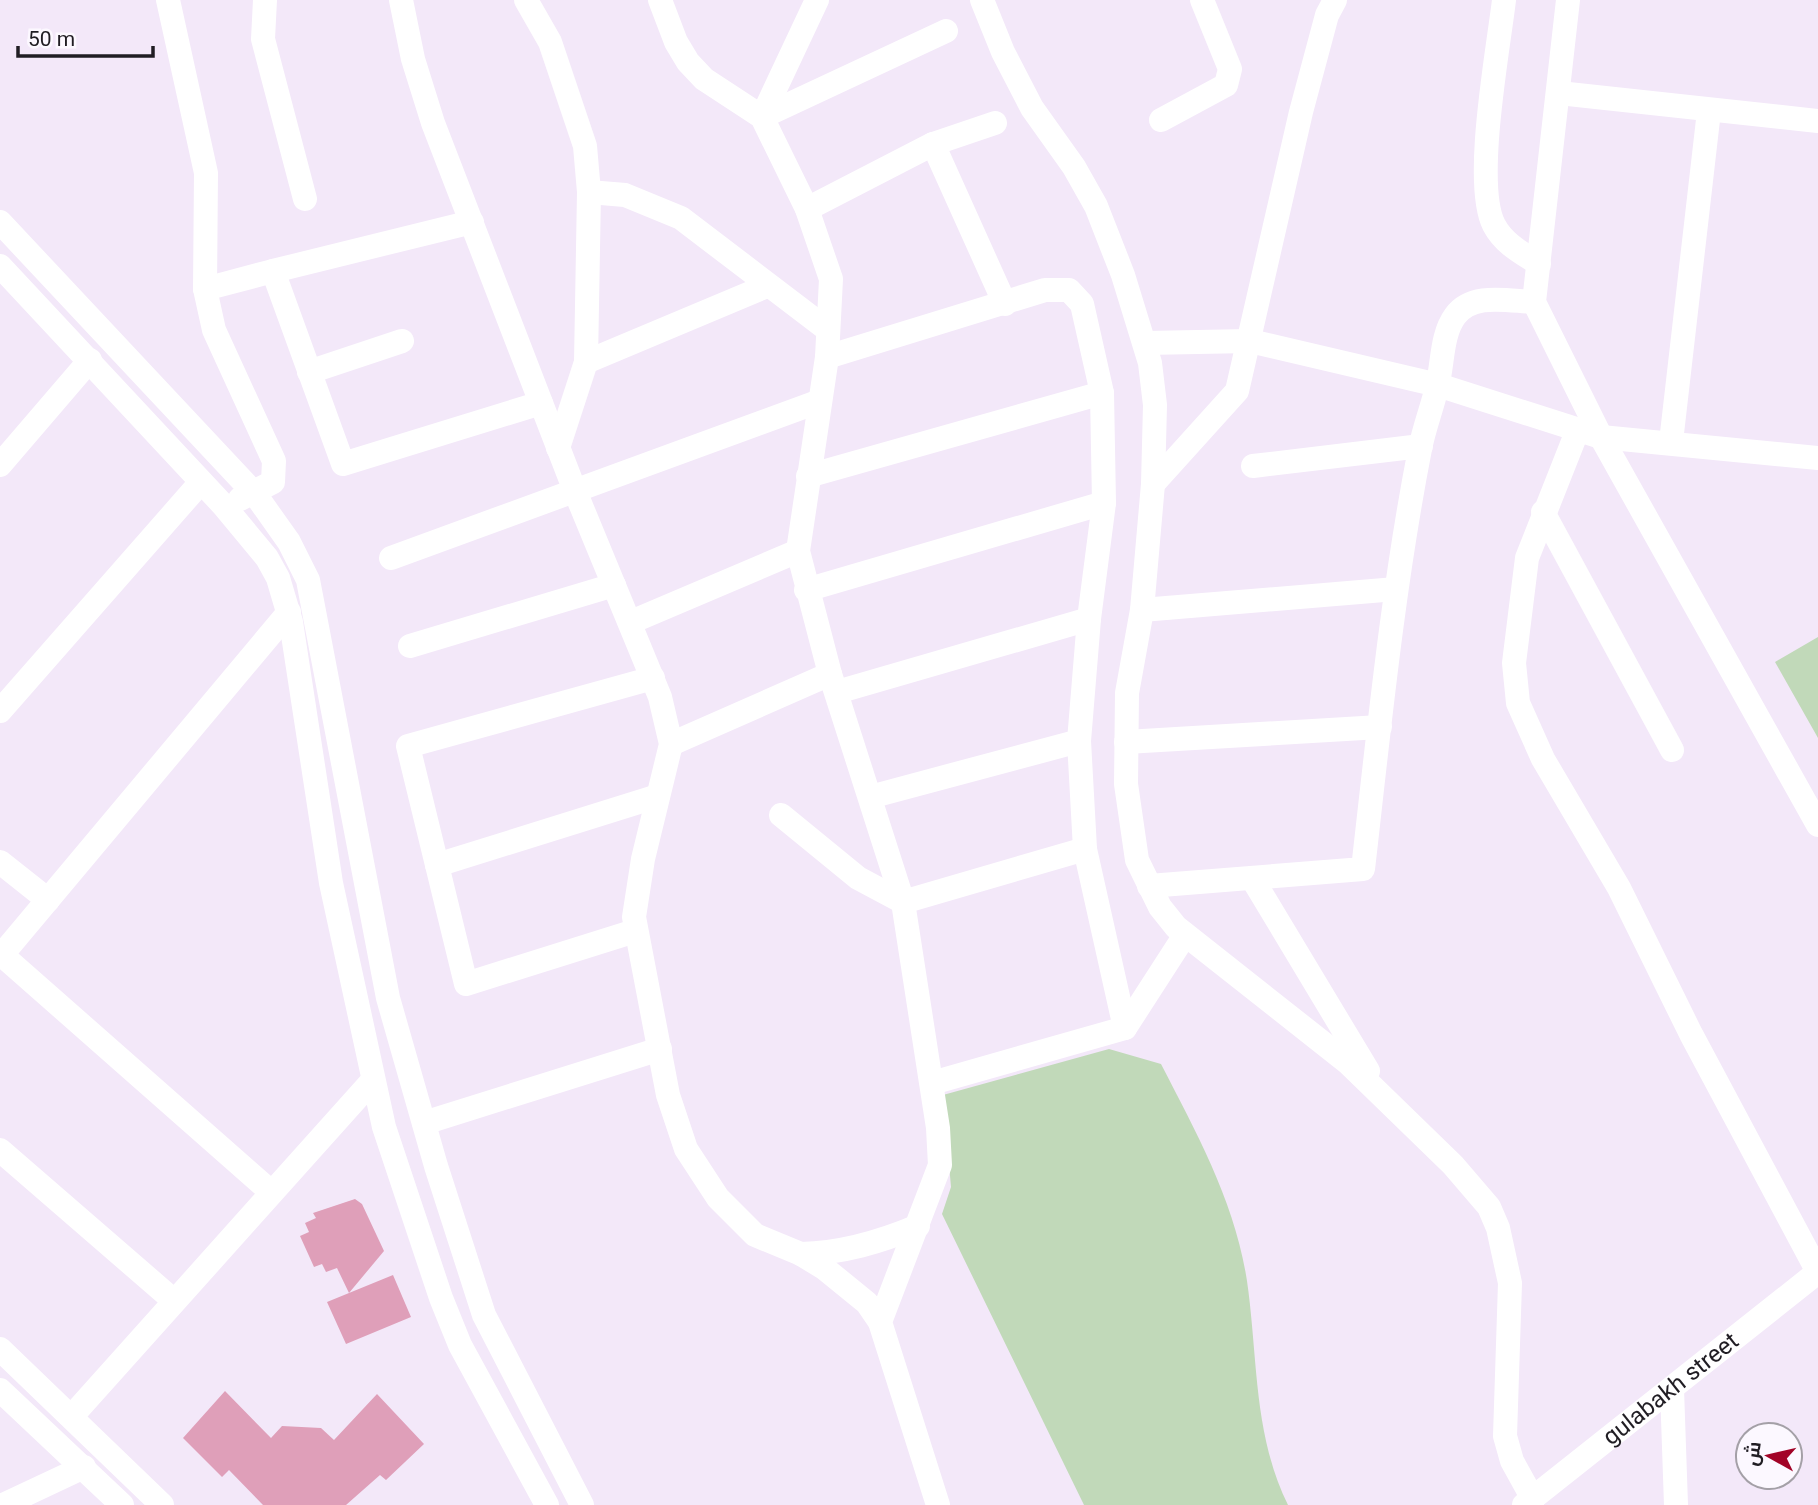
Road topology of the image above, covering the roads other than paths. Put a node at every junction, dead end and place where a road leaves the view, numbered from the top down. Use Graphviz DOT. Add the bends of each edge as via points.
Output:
graph roads {
  1 [pos="168,0"];
  2 [pos="265,0"];
  3 [pos="401,0"];
  4 [pos="526,0"];
  5 [pos="660,0"];
  6 [pos="817,0"];
  7 [pos="982,0"];
  8 [pos="1202,0"];
  9 [pos="1335,0"];
  10 [pos="1504,0"];
  11 [pos="1568,0"];
  12 [pos="946,31"];
  13 [pos="1559,93"];
  14 [pos="1709,111"];
  15 [pos="762,117"];
  16 [pos="1161,120"];
  17 [pos="1818,121"];
  18 [pos="995,122"];
  19 [pos="933,144"];
  20 [pos="589,192"];
  21 [pos="305,199"];
  22 [pos="807,209"];
  23 [pos="0,222"];
  24 [pos="472,222"];
  25 [pos="1539,264"];
  26 [pos="0,266"];
  27 [pos="273,271"];
  28 [pos="767,286"];
  29 [pos="205,289"];
  30 [pos="1534,302"];
  31 [pos="1005,304"];
  32 [pos="828,330"];
  33 [pos="402,341"];
  34 [pos="1250,341"];
  35 [pos="1145,343"];
  36 [pos="827,358"];
  37 [pos="90,360"];
  38 [pos="586,362"];
  39 [pos="309,372"];
  40 [pos="1438,385"];
  41 [pos="1102,394"];
  42 [pos="820,401"];
  43 [pos="541,403"];
  44 [pos="1589,433"];
  45 [pos="1671,442"];
  46 [pos="1421,446"];
  47 [pos="558,448"];
  48 [pos="1818,458"];
  49 [pos="0,465"];
  50 [pos="1253,467"];
  51 [pos="808,476"];
  52 [pos="201,482"];
  53 [pos="1153,484"];
  54 [pos="575,491"];
  55 [pos="255,494"];
  56 [pos="1104,503"];
  57 [pos="224,506"];
  58 [pos="1543,512"];
  59 [pos="798,551"];
  60 [pos="391,558"];
  61 [pos="614,585"];
  62 [pos="1396,589"];
  63 [pos="806,590"];
  64 [pos="1142,610"];
  65 [pos="289,612"];
  66 [pos="1089,619"];
  67 [pos="631,622"];
  68 [pos="410,646"];
  69 [pos="653,677"];
  70 [pos="834,683"];
  71 [pos="0,710"];
  72 [pos="1380,727"];
  73 [pos="1079,741"];
  74 [pos="1126,742"];
  75 [pos="671,744"];
  76 [pos="1672,750"];
  77 [pos="659,796"];
  78 [pos="870,796"];
  79 [pos="781,815"];
  80 [pos="1818,825"];
  81 [pos="1085,849"];
  82 [pos="0,862"];
  83 [pos="437,865"];
  84 [pos="1252,878"];
  85 [pos="1149,886"];
  86 [pos="48,901"];
  87 [pos="903,902"];
  88 [pos="635,931"];
  89 [pos="1185,935"];
  90 [pos="1,956"];
  91 [pos="1125,1028"];
  92 [pos="660,1049"];
  93 [pos="373,1080"];
  94 [pos="932,1083"];
  95 [pos="1384,1099"];
  96 [pos="424,1123"];
  97 [pos="0,1150"];
  98 [pos="270,1191"];
  99 [pos="918,1226"];
  100 [pos="801,1254"];
  101 [pos="1818,1272"];
  102 [pos="173,1300"];
  103 [pos="880,1322"];
  104 [pos="0,1349"];
  105 [pos="1672,1389"];
  106 [pos="0,1391"];
  107 [pos="72,1416"];
  108 [pos="84,1467"];
  109 [pos="1529,1502"];
  110 [pos="3,1505"];
  111 [pos="122,1505"];
  112 [pos="162,1505"];
  113 [pos="547,1505"];
  114 [pos="582,1505"];
  115 [pos="939,1505"];
  116 [pos="1676,1505"];
  1 -- 29 [label="street" via="206,173"];
  2 -- 21 [label="street" via="263,39"];
  3 -- 24 [label="street" via="421,86"];
  4 -- 20 [label="street" via="550,42 585,146"];
  5 -- 15 [label="street" via="688,62 704,79"];
  6 -- 15 [label="street"];
  7 -- 35 [label="street" via="1031,108 1096,206"];
  8 -- 16 [label="street" via="1230,69 1226,85"];
  9 -- 34 [label="street" via="1301,113"];
  10 -- 25 [label="street" via="1484,177 1494,225 1508,244"];
  11 -- 13 [label="street"];
  12 -- 15 [label="street"];
  13 -- 14 [label="street"];
  13 -- 25 [label="street"];
  14 -- 17 [label="street"];
  14 -- 45 [label="street"];
  15 -- 22 [label="street"];
  18 -- 19 [label="street"];
  19 -- 22 [label="street"];
  19 -- 31 [label="street"];
  20 -- 28 [label="street" via="625,195 681,218"];
  20 -- 38 [label="street"];
  22 -- 32 [label="street" via="831,279"];
  23 -- 55 [label="street"];
  24 -- 27 [label="street"];
  24 -- 43 [label="street"];
  25 -- 30 [label="street"];
  26 -- 37 [label="street"];
  27 -- 29 [label="street"];
  27 -- 39 [label="street"];
  28 -- 32 [label="street"];
  28 -- 38 [label="street"];
  29 -- 55 [label="street" via="214,330 274,461 273,482"];
  30 -- 40 [label="street" via="1466,304 1448,329"];
  30 -- 44 [label="street"];
  31 -- 36 [label="street"];
  31 -- 41 [label="street" via="1045,290 1069,290 1082,304"];
  32 -- 36 [label="street"];
  33 -- 39 [label="street"];
  34 -- 35 [label="street"];
  34 -- 40 [label="street"];
  34 -- 53 [label="street" via="1237,391"];
  35 -- 53 [label="street" via="1155,397"];
  36 -- 42 [label="street"];
  37 -- 49 [label="street"];
  37 -- 52 [label="street"];
  38 -- 47 [label="street"];
  39 -- 43 [label="street" via="342,464"];
  40 -- 44 [label="street"];
  40 -- 46 [label="street"];
  41 -- 51 [label="street"];
  41 -- 56 [label="street"];
  42 -- 51 [label="street"];
  42 -- 54 [label="street"];
  43 -- 47 [label="street"];
  44 -- 45 [label="street"];
  44 -- 58 [label="street"];
  44 -- 80 [label="street"];
  45 -- 48 [label="street"];
  46 -- 50 [label="street"];
  46 -- 62 [label="street"];
  47 -- 54 [label="street"];
  51 -- 59 [label="street"];
  52 -- 57 [label="street"];
  52 -- 71 [label="street"];
  53 -- 64 [label="street"];
  54 -- 60 [label="street"];
  54 -- 61 [label="street"];
  55 -- 57 [label="street"];
  55 -- 96 [label="street" via="289,542 308,580 378,955"];
  56 -- 63 [label="street"];
  56 -- 66 [label="street"];
  57 -- 65 [label="street" via="267,558"];
  58 -- 76 [label="street"];
  58 -- 101 [label="street" via="1527,558 1518,611 1514,663 1518,703 1543,759 1619,888"];
  59 -- 63 [label="street"];
  59 -- 67 [label="street"];
  61 -- 67 [label="street"];
  61 -- 68 [label="street"];
  62 -- 64 [label="street"];
  62 -- 72 [label="street"];
  63 -- 70 [label="street"];
  64 -- 74 [label="street" via="1127,693"];
  65 -- 86 [label="street"];
  65 -- 93 [label="street" via="331,883"];
  66 -- 70 [label="street"];
  66 -- 73 [label="street"];
  67 -- 69 [label="street"];
  69 -- 75 [label="street"];
  69 -- 83 [label="street" via="408,746"];
  70 -- 75 [label="street"];
  70 -- 78 [label="street"];
  72 -- 74 [label="street"];
  72 -- 84 [label="street" via="1363,869"];
  73 -- 78 [label="street"];
  73 -- 81 [label="street"];
  74 -- 85 [label="street" via="1130,824 1137,860"];
  75 -- 77 [label="street"];
  77 -- 83 [label="street"];
  77 -- 88 [label="street" via="643,859"];
  78 -- 87 [label="street"];
  79 -- 87 [label="street" via="858,877"];
  81 -- 87 [label="street"];
  81 -- 91 [label="street"];
  82 -- 86 [label="street"];
  83 -- 88 [label="street" via="466,984"];
  84 -- 85 [label="street"];
  84 -- 95 [label="street"];
  85 -- 89 [label="street"];
  86 -- 90 [label="street"];
  87 -- 94 [label="street"];
  88 -- 92 [label="street"];
  89 -- 91 [label="street"];
  89 -- 95 [label="street" via="1297,1021"];
  90 -- 98 [label="street"];
  91 -- 94 [label="street"];
  92 -- 96 [label="street"];
  92 -- 100 [label="street" via="668,1095 687,1149 718,1198 755,1235"];
  93 -- 98 [label="street"];
  93 -- 113 [label="street" via="384,1128 460,1345"];
  94 -- 99 [label="street" via="940,1165"];
  95 -- 109 [label="street" via="1473,1185 1499,1228 1510,1283 1505,1436"];
  96 -- 114 [label="street" via="471,1285"];
  97 -- 102 [label="street"];
  98 -- 102 [label="street"];
  99 -- 100 [label="street" via="832,1253"];
  99 -- 103 [label="street"];
  100 -- 103 [label="street" via="856,1293"];
  101 -- 105 [label="street, gulabakh street"];
  102 -- 107 [label="street"];
  103 -- 115 [label="street"];
  104 -- 107 [label="street"];
  105 -- 109 [label="street, gulabakh street"];
  105 -- 116 [label="street"];
  106 -- 108 [label="street"];
  107 -- 112 [label="street"];
  108 -- 110 [label="street"];
  108 -- 111 [label="street"];
}
